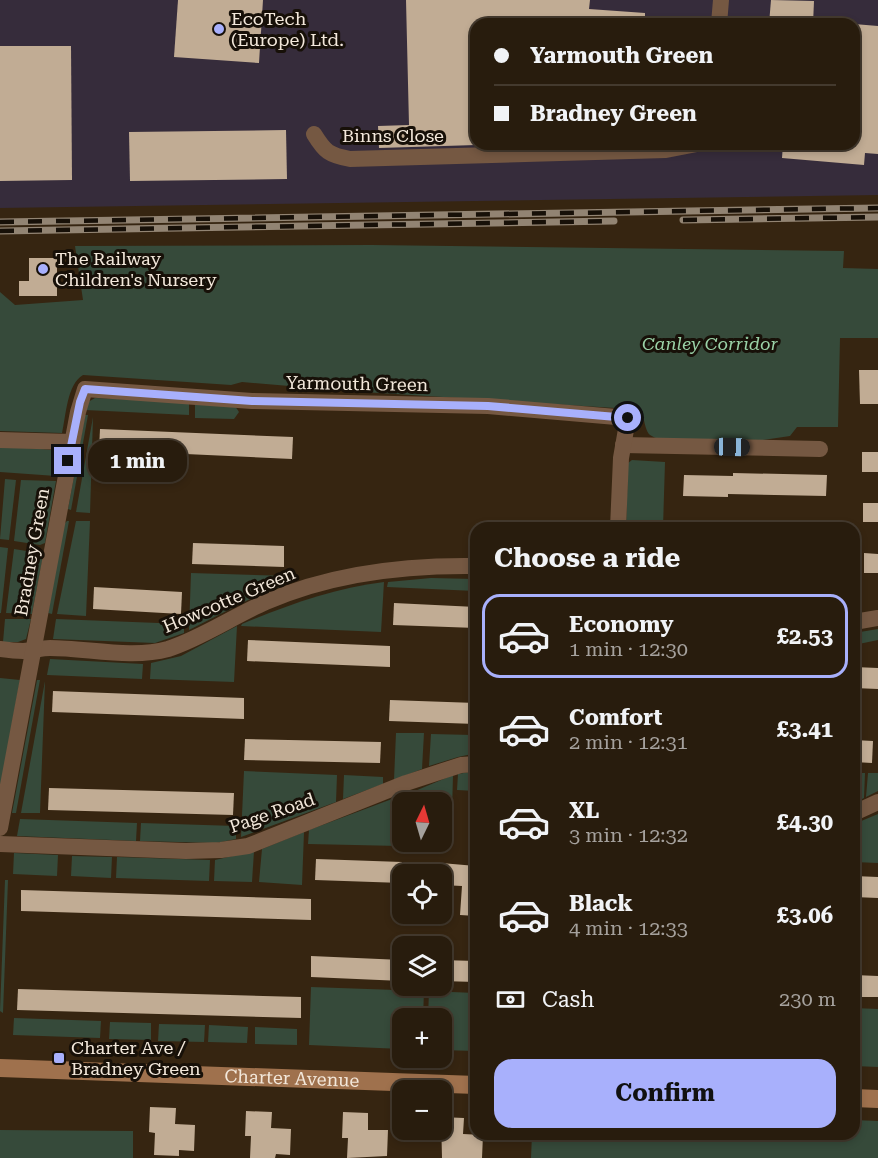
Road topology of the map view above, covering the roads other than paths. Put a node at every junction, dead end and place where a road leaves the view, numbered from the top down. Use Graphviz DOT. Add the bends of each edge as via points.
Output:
graph roads {
  1 [pos="721,0"];
  2 [pos="720,18"];
  3 [pos="314,134"];
  4 [pos="666,150"];
  5 [pos="85,389"];
  6 [pos="0,440"];
  7 [pos="72,442"];
  8 [pos="623,445"];
  9 [pos="820,449"];
  10 [pos="618,522"];
  11 [pos="470,566"];
  12 [pos="878,618"];
  13 [pos="860,621"];
  14 [pos="0,649"];
  15 [pos="33,650"];
  16 [pos="470,764"];
  17 [pos="878,802"];
  18 [pos="860,810"];
  19 [pos="0,828"];
  20 [pos="0,844"];
  21 [pos="0,1068"];
  22 [pos="470,1084"];
  23 [pos="860,1098"];
  24 [pos="878,1099"];
  1 -- 2 [label="street"];
  3 -- 4 [label="street, Binns Close" via="322,148 333,156 350,159"];
  5 -- 7 [label="street, Bradney Green"];
  5 -- 8 [label="street, Yarmouth Green" via="252,401 488,406 628,418"];
  6 -- 7 [label="street"];
  7 -- 15 [label="street, Bradney Green"];
  8 -- 9 [label="street"];
  8 -- 10 [label="street"];
  11 -- 15 [label="street, Howcotte Green" via="397,569 323,583 269,601 159,651"];
  12 -- 13 [label="street"];
  14 -- 15 [label="street, Howcotte Green"];
  15 -- 19 [label="street, Bradney Green"];
  16 -- 20 [label="street, Page Road" via="406,783 248,846 186,852"];
  17 -- 18 [label="street"];
  21 -- 22 [label="street, Charter Avenue"];
  23 -- 24 [label="street"];
}
